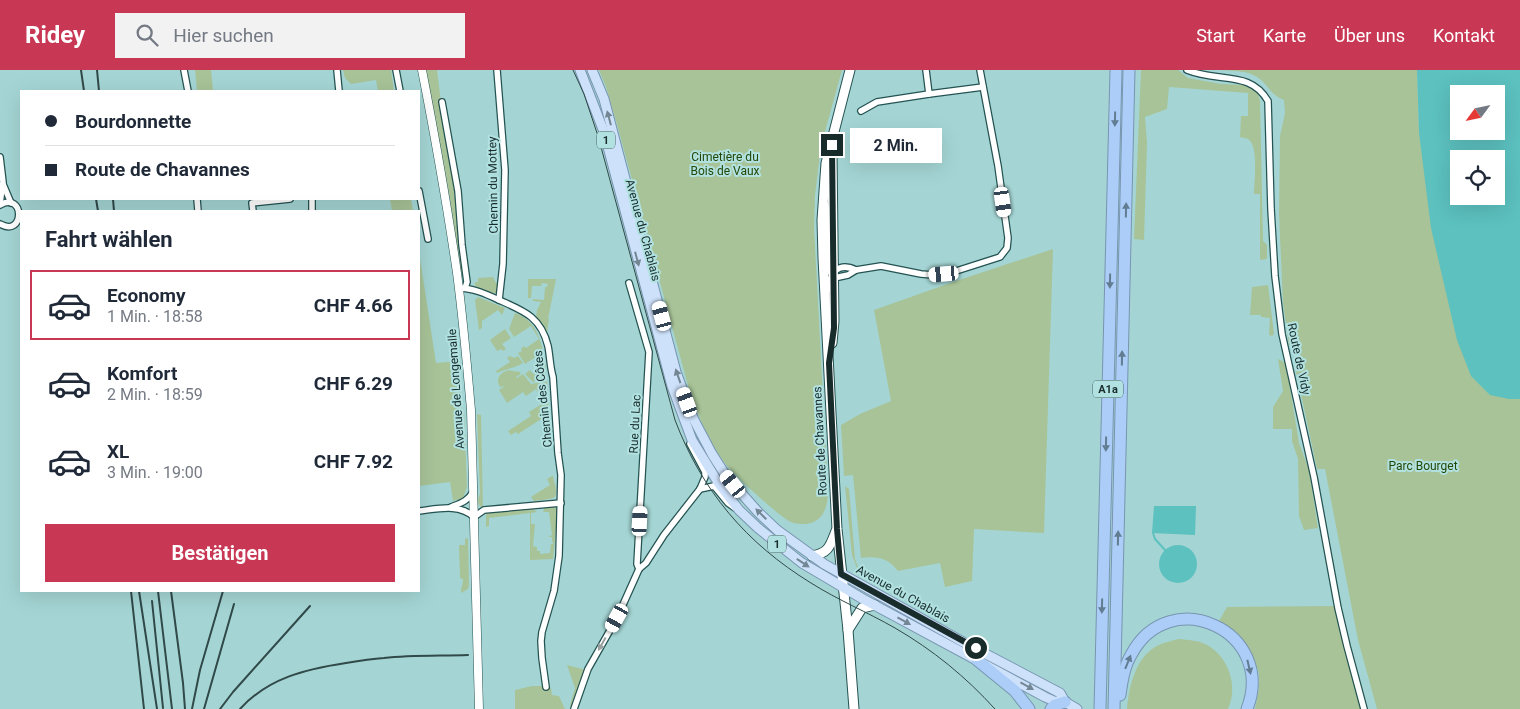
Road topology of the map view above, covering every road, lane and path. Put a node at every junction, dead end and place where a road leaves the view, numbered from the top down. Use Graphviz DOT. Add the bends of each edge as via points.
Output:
graph roads {
  1 [pos="184,70"];
  2 [pos="337,70"];
  3 [pos="396,70"];
  4 [pos="422,70"];
  5 [pos="497,70"];
  6 [pos="580,70"];
  7 [pos="592,70"];
  8 [pos="850,70"];
  9 [pos="926,70"];
  10 [pos="980,70"];
  11 [pos="1116,70"];
  12 [pos="1129,70"];
  13 [pos="1187,70"];
  14 [pos="983,87"];
  15 [pos="188,90"];
  16 [pos="339,90"];
  17 [pos="400,90"];
  18 [pos="929,94"];
  19 [pos="442,102"];
  20 [pos="861,111"];
  21 [pos="832,145"];
  22 [pos="0,157"];
  23 [pos="3,182"];
  24 [pos="823,194"];
  25 [pos="420,196"];
  26 [pos="280,200"];
  27 [pos="11,202"];
  28 [pos="0,204"];
  29 [pos="253,210"];
  30 [pos="0,224"];
  31 [pos="428,239"];
  32 [pos="836,274"];
  33 [pos="629,283"];
  34 [pos="462,288"];
  35 [pos="499,300"];
  36 [pos="831,322"];
  37 [pos="682,417"];
  38 [pos="700,489"];
  39 [pos="473,492"];
  40 [pos="561,503"];
  41 [pos="473,504"];
  42 [pos="452,507"];
  43 [pos="484,510"];
  44 [pos="739,510"];
  45 [pos="420,511"];
  46 [pos="474,517"];
  47 [pos="837,529"];
  48 [pos="812,556"];
  49 [pos="639,569"];
  50 [pos="841,574"];
  51 [pos="843,587"];
  52 [pos="875,605"];
  53 [pos="848,630"];
  54 [pos="977,660"];
  55 [pos="546,687"];
  56 [pos="1065,702"];
  57 [pos="479,709"];
  58 [pos="574,709"];
  59 [pos="855,709"];
  60 [pos="1029,709"];
  61 [pos="1051,709"];
  62 [pos="1077,709"];
  63 [pos="1100,709"];
  64 [pos="1116,709"];
  65 [pos="1247,709"];
  66 [pos="1364,709"];
  1 -- 15 [label="street"];
  2 -- 16 [label="street"];
  3 -- 17 [label="street"];
  4 -- 34 [label="street, Avenue de Longemalle"];
  5 -- 35 [label="street, Chemin du Mottey" via="505,170 504,264"];
  6 -- 37 [label="main road, Avenue du Chablais / 1, one-way" via="604,132 661,350"];
  48 -- 7 [label="main road, Avenue du Chablais / 1, one-way" via="777,530 740,493 712,454 693,418 676,372 604,99"];
  8 -- 21 [label="main road, Route de Chavannes"];
  9 -- 18 [label="street"];
  10 -- 14 [label="street"];
  11 -- 63 [label="highway, A1a, one-way"];
  64 -- 12 [label="highway, A1a, one-way"];
  13 -- 66 [label="street, Route de Vidy" via="1198,74 1251,78 1268,101 1275,276 1282,334 1314,477 1338,608"];
  14 -- 18 [label="street"];
  14 -- 32 [label="street" via="1008,238 1005,252 989,261 944,274 920,274 881,266 856,270 850,267"];
  18 -- 20 [label="street" via="877,102"];
  19 -- 34 [label="street" via="458,191 467,282"];
  21 -- 24 [label="main road, Route de Chavannes" via="826,163"];
  21 -- 32 [label="main road, Route de Chavannes"];
  22 -- 23 [label="street"];
  23 -- 27 [label="street"];
  23 -- 28 [label="street"];
  24 -- 32 [label="street, Route de Chavannes" via="827,211 828,269"];
  24 -- 36 [label="main road, Route de Chavannes" via="823,244"];
  25 -- 31 [label="street"];
  26 -- 29 [label="street" via="252,203"];
  27 -- 28 [label="street"];
  27 -- 30 [label="street" via="19,212 18,221 10,226"];
  32 -- 36 [label="main road, Route de Chavannes"];
  33 -- 49 [label="street, Rue du Lac" via="648,352"];
  34 -- 35 [label="street, Chemin des Côtes" via="474,289"];
  34 -- 39 [label="street, Avenue de Longemalle"];
  35 -- 40 [label="street, Chemin des Côtes" via="530,314 547,344 553,377"];
  36 -- 47 [label="main road, Route de Chavannes" via="829,363"];
  37 -- 38 [label="street" via="688,441 705,472"];
  37 -- 44 [label="main road, Avenue du Chablais / 1" via="703,458"];
  38 -- 44 [label="street" via="714,486 728,503"];
  38 -- 49 [label="street, Rue du Lac"];
  39 -- 41 [label="street, Avenue de Longemalle"];
  39 -- 42 [label="street" via="466,501"];
  40 -- 43 [label="street"];
  40 -- 55 [label="street, Chemin des Côtes" via="559,559 542,632"];
  41 -- 43 [label="street"];
  41 -- 46 [label="street, Avenue de Longemalle"];
  42 -- 45 [label="street"];
  42 -- 46 [label="street" via="466,510"];
  43 -- 46 [label="street"];
  44 -- 51 [label="main road, Avenue du Chablais / 1, one-way" via="781,548"];
  46 -- 57 [label="street, Avenue de Longemalle"];
  47 -- 48 [label="main road" via="829,548"];
  47 -- 50 [label="main road, Route de Chavannes"];
  48 -- 50 [label="main road, Avenue du Chablais / 1"];
  49 -- 58 [label="street, Rue du Lac, one-way" via="617,618 588,669"];
  50 -- 51 [label="main road, Route de Chavannes"];
  50 -- 56 [label="main road, Avenue du Chablais / 1" via="1060,693"];
  51 -- 52 [label="main road, Avenue du Chablais / 1"];
  51 -- 53 [label="main road, Route de Chavannes"];
  52 -- 53 [label="main road" via="862,608"];
  52 -- 54 [label="main road, Avenue du Chablais / 1, one-way"];
  53 -- 59 [label="main road, Route de Chavannes"];
  54 -- 56 [label="main road, Avenue du Chablais / 1, one-way" via="1054,701"];
  54 -- 60 [label="highway" via="1015,691"];
  56 -- 61 [label="highway"];
  56 -- 62 [label="main road, Avenue du Chablais / 1"];
  64 -- 65 [label="highway, one-way" via="1125,668 1138,643 1165,624 1190,619 1220,627 1242,648 1252,679"];
}
